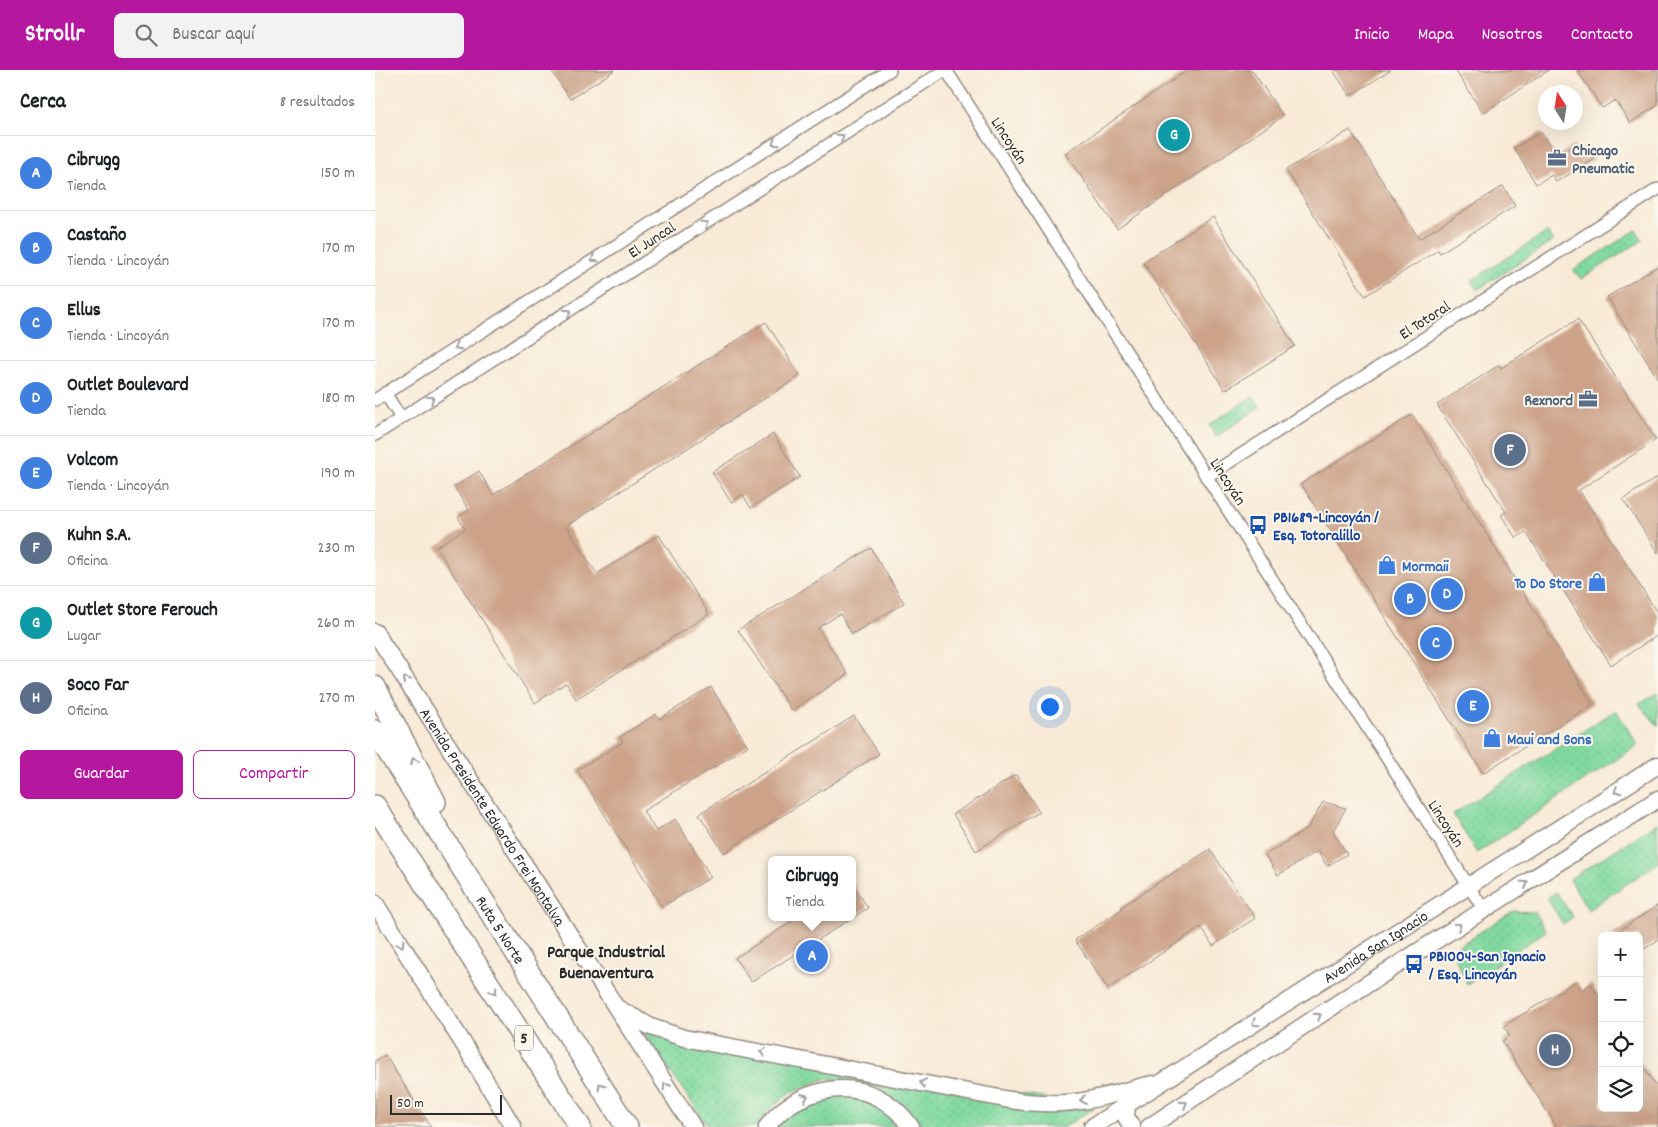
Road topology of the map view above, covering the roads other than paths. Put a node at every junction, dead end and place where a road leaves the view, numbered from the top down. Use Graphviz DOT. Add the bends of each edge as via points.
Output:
graph roads {
  1 [pos="890,70"];
  2 [pos="946,70"];
  3 [pos="1658,188"];
  4 [pos="385,393"];
  5 [pos="375,400"];
  6 [pos="401,418"];
  7 [pos="375,435"];
  8 [pos="1206,477"];
  9 [pos="375,632"];
  10 [pos="375,687"];
  11 [pos="375,731"];
  12 [pos="1658,765"];
  13 [pos="1658,799"];
  14 [pos="375,806"];
  15 [pos="1563,825"];
  16 [pos="375,832"];
  17 [pos="1578,850"];
  18 [pos="1468,886"];
  19 [pos="482,899"];
  20 [pos="375,903"];
  21 [pos="1484,910"];
  22 [pos="467,950"];
  23 [pos="615,1006"];
  24 [pos="1164,1081"];
  25 [pos="1127,1105"];
  26 [pos="513,1127"];
  27 [pos="580,1127"];
  28 [pos="627,1127"];
  29 [pos="693,1127"];
  30 [pos="767,1127"];
  31 [pos="911,1127"];
  32 [pos="1092,1127"];
  33 [pos="1133,1127"];
  34 [pos="1149,1127"];
  1 -- 4 [label="street, El Juncal, one-way"];
  6 -- 2 [label="street, El Juncal, one-way"];
  2 -- 8 [label="street, Lincoyán"];
  3 -- 8 [label="street, El Totoral"];
  4 -- 5 [label="street, El Juncal"];
  4 -- 6 [label="street"];
  6 -- 7 [label="street, El Juncal"];
  8 -- 18 [label="street, Lincoyán"];
  23 -- 9 [label="main road, Avenida Presidente Eduardo Frei Montalva, one-way"];
  19 -- 10 [label="highway, one-way"];
  11 -- 19 [label="highway, Ruta 5 Norte"];
  12 -- 15 [label="main road, Avenida San Ignacio, one-way"];
  13 -- 17 [label="main road, Avenida San Ignacio"];
  14 -- 22 [label="highway, 5"];
  15 -- 17 [label="main road" via="1567,844"];
  15 -- 18 [label="main road, Avenida San Ignacio"];
  16 -- 22 [label="highway"];
  21 -- 17 [label="main road, Avenida San Ignacio, one-way"];
  18 -- 21 [label="street, Lincoyán"];
  18 -- 24 [label="main road, Avenida San Ignacio, one-way"];
  28 -- 19 [label="highway, Ruta 5 Norte, one-way"];
  20 -- 26 [label="main road, one-way"];
  34 -- 21 [label="main road, Avenida San Ignacio, one-way"];
  22 -- 27 [label="highway, 5, one-way"];
  24 -- 23 [label="main road, one-way" via="1086,1100 1047,1103 1009,1100 684,1038 651,1027"];
  29 -- 23 [label="main road, Avenida Presidente Eduardo Frei Montalva, one-way"];
  24 -- 25 [label="main road, Avenida San Ignacio"];
  25 -- 32 [label="main road, Avenida San Ignacio"];
  25 -- 33 [label="main road" via="1126,1117"];
  30 -- 31 [label="main road, one-way" via="795,1102 816,1093 840,1089 876,1096 897,1110"];
}
